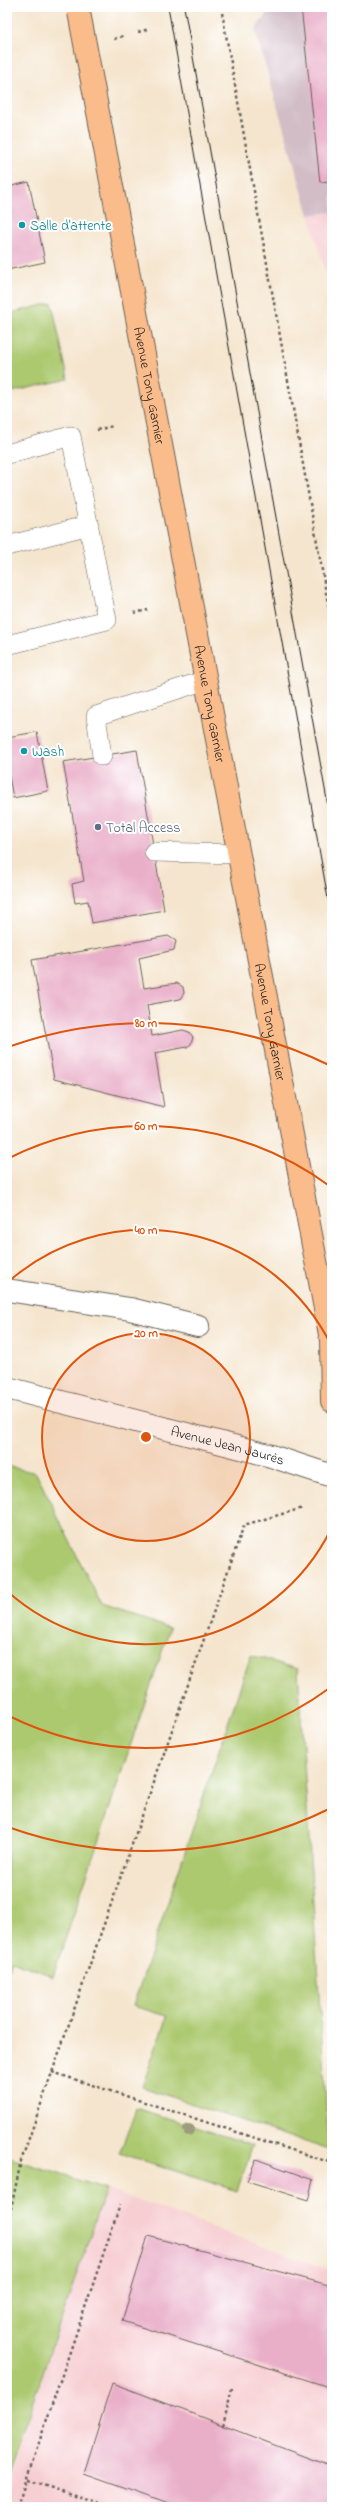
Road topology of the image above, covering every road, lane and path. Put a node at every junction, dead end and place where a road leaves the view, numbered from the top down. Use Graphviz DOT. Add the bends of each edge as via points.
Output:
graph roads {
  1 [pos="78,7"];
  2 [pos="221,7"];
  3 [pos="149,29"];
  4 [pos="138,32"];
  5 [pos="123,36"];
  6 [pos="110,40"];
  7 [pos="7,454"];
  8 [pos="89,525"];
  9 [pos="7,546"];
  10 [pos="332,626"];
  11 [pos="7,645"];
  12 [pos="206,680"];
  13 [pos="102,756"];
  14 [pos="154,852"];
  15 [pos="239,854"];
  16 [pos="7,1290"];
  17 [pos="198,1326"];
  18 [pos="332,1340"];
  19 [pos="7,1388"];
  20 [pos="332,1401"];
  21 [pos="332,1476"];
  22 [pos="303,1508"];
  23 [pos="52,2072"];
  24 [pos="332,2163"];
  25 [pos="120,2205"];
  26 [pos="7,2227"];
  27 [pos="232,2388"];
  28 [pos="223,2426"];
  29 [pos="27,2480"];
  30 [pos="17,2507"];
  31 [pos="112,2507"];
  1 -- 12 [label="main road, Avenue Tony Garnier"];
  2 -- 10 [label="path"];
  3 -- 4 [label="path"];
  5 -- 6 [label="path"];
  7 -- 8 [label="lane" via="71,436"];
  8 -- 9 [label="lane"];
  8 -- 11 [label="lane" via="107,620"];
  12 -- 13 [label="lane" via="96,716"];
  12 -- 15 [label="main road, Avenue Tony Garnier"];
  14 -- 15 [label="lane"];
  15 -- 18 [label="main road, Avenue Tony Garnier"];
  16 -- 17 [label="street" via="130,1309"];
  18 -- 20 [label="main road, Avenue Tony Garnier"];
  19 -- 21 [label="street, Avenue Jean Jaurès" via="268,1455"];
  22 -- 23 [label="path" via="244,1525"];
  23 -- 24 [label="path"];
  23 -- 26 [label="path" via="21,2161"];
  25 -- 29 [label="path"];
  27 -- 28 [label="path"];
  29 -- 30 [label="path"];
  29 -- 31 [label="path"];
}
